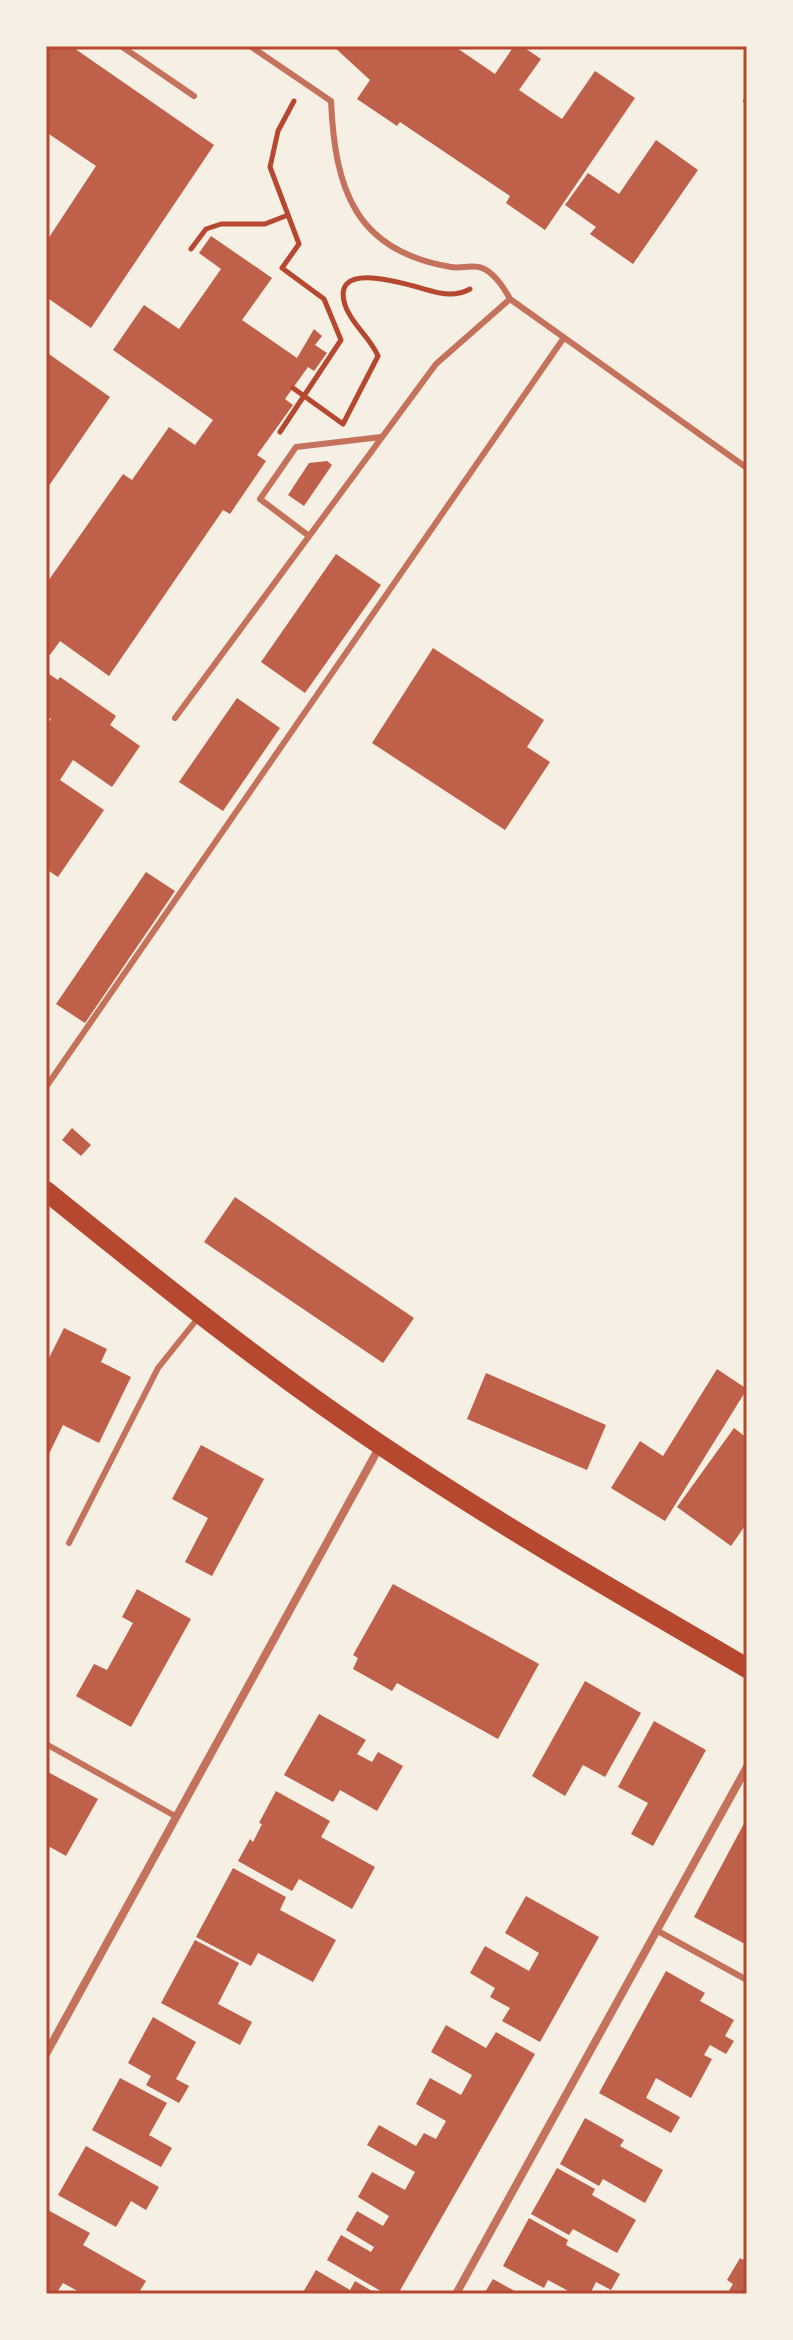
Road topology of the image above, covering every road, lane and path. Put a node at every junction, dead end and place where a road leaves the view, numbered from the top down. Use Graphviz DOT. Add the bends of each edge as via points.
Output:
graph roads {
  1 [pos="121,46"];
  2 [pos="250,46"];
  3 [pos="305,83"];
  4 [pos="194,96"];
  5 [pos="288,215"];
  6 [pos="191,249"];
  7 [pos="488,273"];
  8 [pos="510,299"];
  9 [pos="563,339"];
  10 [pos="293,388"];
  11 [pos="304,396"];
  12 [pos="279,433"];
  13 [pos="381,437"];
  14 [pos="747,468"];
  15 [pos="309,536"];
  16 [pos="175,718"];
  17 [pos="46,1087"];
  18 [pos="46,1191"];
  19 [pos="200,1315"];
  20 [pos="380,1445"];
  21 [pos="69,1543"];
  22 [pos="747,1668"];
  23 [pos="46,1744"];
  24 [pos="747,1767"];
  25 [pos="175,1816"];
  26 [pos="656,1930"];
  27 [pos="747,1980"];
  28 [pos="46,2054"];
  29 [pos="456,2294"];
  1 -- 4 [label="lane"];
  2 -- 3 [label="lane"];
  3 -- 5 [label="path" via="278,131 270,167"];
  3 -- 7 [label="lane" via="331,101 333,146 344,191 368,229 407,256 453,268 481,267"];
  5 -- 6 [label="path" via="265,224 206,229"];
  5 -- 11 [label="path" via="299,244 282,268 324,299 341,340"];
  7 -- 8 [label="lane"];
  7 -- 11 [label="path" via="462,293 442,294 362,276 351,281 344,290 348,313 378,356 343,424"];
  8 -- 9 [label="lane"];
  8 -- 13 [label="lane" via="436,364"];
  9 -- 14 [label="lane"];
  9 -- 17 [label="lane"];
  10 -- 11 [label="path"];
  11 -- 12 [label="path"];
  13 -- 15 [label="lane"];
  13 -- 15 [label="lane" via="296,447 260,499"];
  15 -- 16 [label="lane"];
  18 -- 19 [label="main road"];
  19 -- 20 [label="main road"];
  19 -- 21 [label="lane" via="158,1368"];
  20 -- 22 [label="main road"];
  20 -- 25 [label="street"];
  23 -- 25 [label="lane"];
  24 -- 26 [label="street"];
  25 -- 28 [label="street"];
  26 -- 27 [label="lane"];
  26 -- 29 [label="street"];
}
